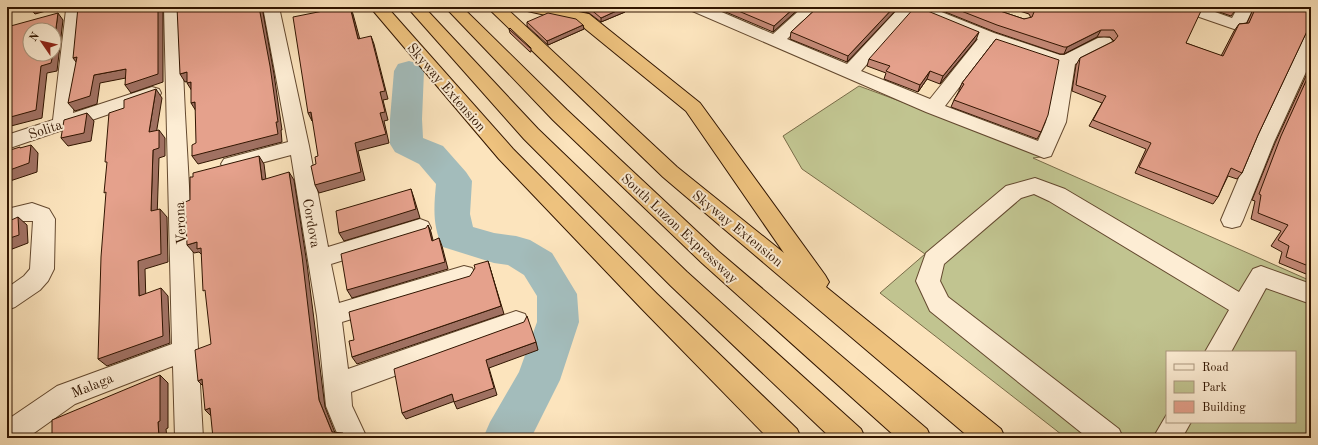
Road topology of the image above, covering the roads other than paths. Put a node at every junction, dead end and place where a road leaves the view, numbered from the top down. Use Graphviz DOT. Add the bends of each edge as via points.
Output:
graph roads {
  1 [pos="172,7"];
  2 [pos="271,7"];
  3 [pos="378,7"];
  4 [pos="415,7"];
  5 [pos="453,7"];
  6 [pos="495,7"];
  7 [pos="529,7"];
  8 [pos="696,7"];
  9 [pos="813,7"];
  10 [pos="909,7"];
  11 [pos="915,7"];
  12 [pos="1185,7"];
  13 [pos="1246,7"];
  14 [pos="73,10"];
  15 [pos="721,11"];
  16 [pos="988,37"];
  17 [pos="775,41"];
  18 [pos="1104,42"];
  19 [pos="1309,50"];
  20 [pos="1067,62"];
  21 [pos="848,73"];
  22 [pos="174,86"];
  23 [pos="933,108"];
  24 [pos="62,124"];
  25 [pos="7,142"];
  26 [pos="299,146"];
  27 [pos="216,168"];
  28 [pos="7,218"];
  29 [pos="1232,220"];
  30 [pos="420,228"];
  31 [pos="318,259"];
  32 [pos="464,275"];
  33 [pos="1311,294"];
  34 [pos="7,300"];
  35 [pos="833,305"];
  36 [pos="1244,307"];
  37 [pos="328,316"];
  38 [pos="516,321"];
  39 [pos="186,350"];
  40 [pos="1219,351"];
  41 [pos="336,385"];
  42 [pos="1176,423"];
  43 [pos="7,436"];
  44 [pos="189,438"];
  45 [pos="353,438"];
  46 [pos="787,438"];
  47 [pos="851,438"];
  48 [pos="917,438"];
  49 [pos="992,438"];
  50 [pos="1109,438"];
  51 [pos="1167,438"];
  1 -- 22 [label="street, Verona"];
  2 -- 26 [label="street, Cordova"];
  3 -- 46 [label="highway, Skyway Extension" via="506,154"];
  4 -- 47 [label="highway" via="547,150 679,280"];
  5 -- 48 [label="highway, South Luzon Expressway" via="560,115 710,257"];
  6 -- 35 [label="highway, Skyway Extension" via="670,172"];
  7 -- 35 [label="highway" via="582,18 693,107"];
  8 -- 15 [label="street"];
  9 -- 17 [label="street"];
  10 -- 21 [label="street"];
  11 -- 16 [label="street"];
  12 -- 13 [label="street" via="1237,25"];
  14 -- 24 [label="street"];
  15 -- 17 [label="street"];
  16 -- 20 [label="street"];
  16 -- 23 [label="street"];
  17 -- 21 [label="street"];
  18 -- 20 [label="street"];
  19 -- 29 [label="street" via="1264,142"];
  20 -- 23 [label="street" via="1056,122 1044,151"];
  21 -- 23 [label="street"];
  22 -- 24 [label="street, Solita"];
  22 -- 39 [label="street, Verona" via="185,176"];
  24 -- 25 [label="street, Solita"];
  26 -- 27 [label="street"];
  26 -- 31 [label="street, Cordova"];
  28 -- 34 [label="street" via="36,212 44,219 42,269 36,280"];
  30 -- 31 [label="street"];
  31 -- 37 [label="street, Cordova"];
  32 -- 37 [label="street"];
  33 -- 36 [label="street" via="1262,276"];
  35 -- 49 [label="highway, Skyway Extension"];
  36 -- 40 [label="street"];
  36 -- 50 [label="street" via="1058,195 1035,186 1014,192 934,259 928,281 939,304"];
  37 -- 41 [label="street, Cordova"];
  38 -- 41 [label="street"];
  39 -- 43 [label="street, Malaga" via="66,395"];
  39 -- 44 [label="street, Verona"];
  41 -- 45 [label="street, Cordova" via="339,406"];
  42 -- 51 [label="street"];
}
